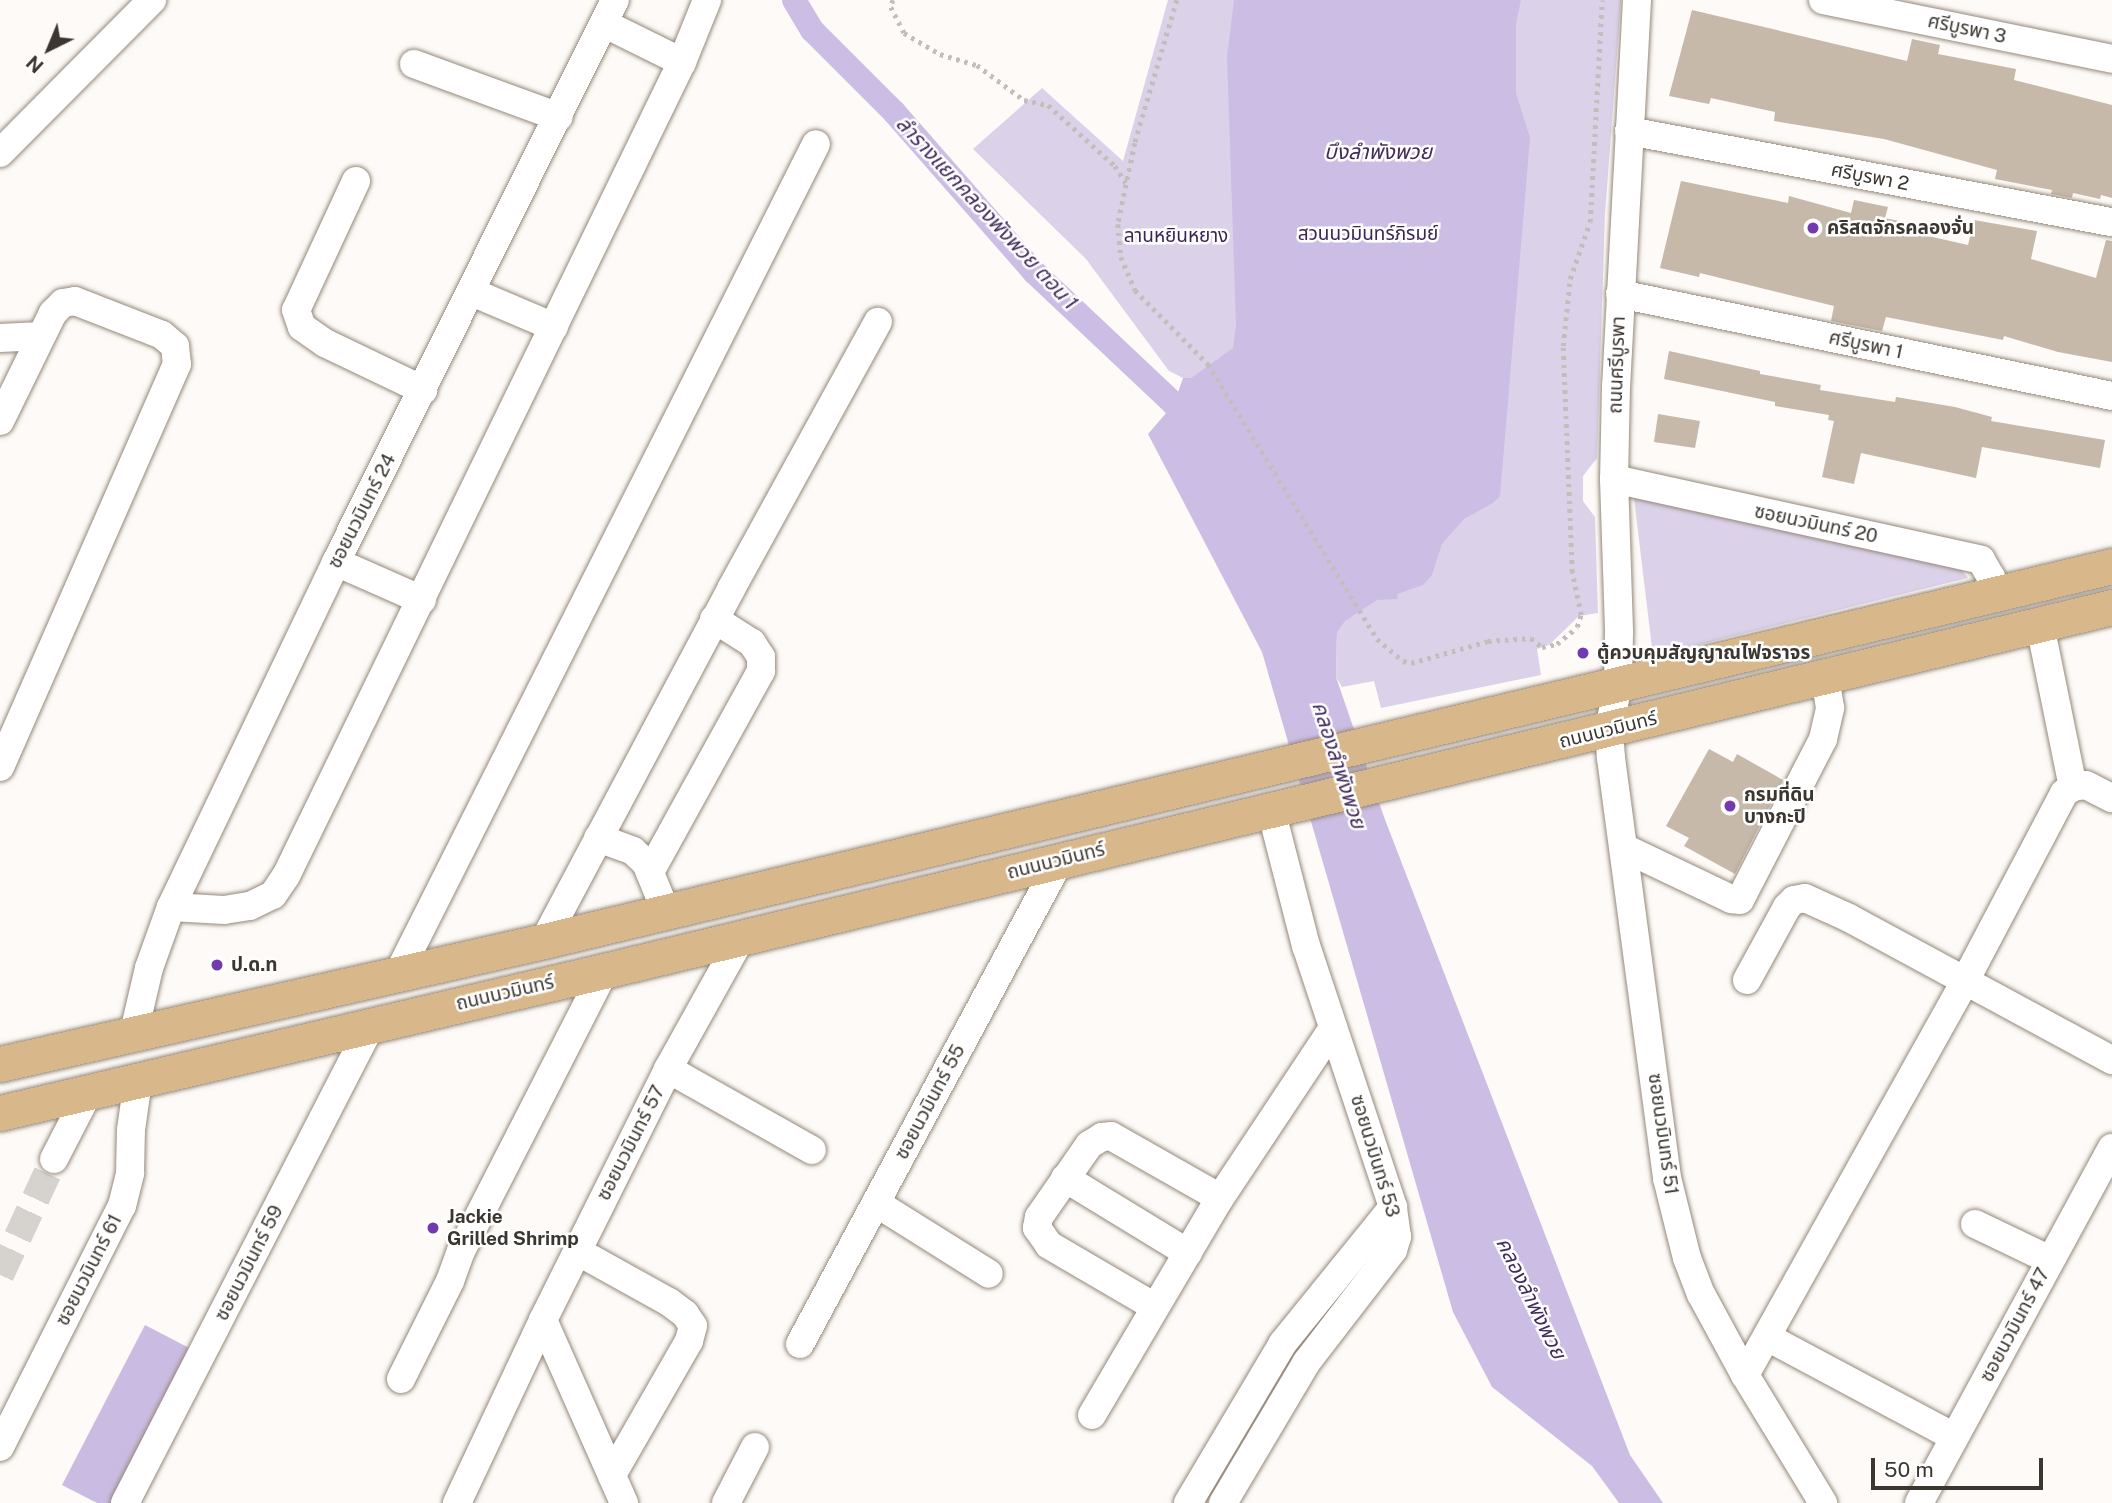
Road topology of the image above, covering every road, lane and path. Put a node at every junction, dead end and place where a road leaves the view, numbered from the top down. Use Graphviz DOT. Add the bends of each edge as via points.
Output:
graph roads {
  1 [pos="152,0"];
  2 [pos="707,0"];
  3 [pos="893,0"];
  4 [pos="1177,0"];
  5 [pos="1602,0"];
  6 [pos="1637,0"];
  7 [pos="1823,0"];
  8 [pos="610,7"];
  9 [pos="2112,59"];
  10 [pos="682,62"];
  11 [pos="414,64"];
  12 [pos="559,117"];
  13 [pos="1629,131"];
  14 [pos="817,144"];
  15 [pos="0,153"];
  16 [pos="356,181"];
  17 [pos="1126,184"];
  18 [pos="2112,222"];
  19 [pos="472,292"];
  20 [pos="1620,294"];
  21 [pos="878,322"];
  22 [pos="554,327"];
  23 [pos="41,336"];
  24 [pos="0,338"];
  25 [pos="423,390"];
  26 [pos="2112,396"];
  27 [pos="0,421"];
  28 [pos="1614,479"];
  29 [pos="336,562"];
  30 [pos="2112,566"];
  31 [pos="1994,594"];
  32 [pos="422,600"];
  33 [pos="2112,607"];
  34 [pos="714,619"];
  35 [pos="2040,625"];
  36 [pos="1825,676"];
  37 [pos="1618,684"];
  38 [pos="1609,730"];
  39 [pos="0,767"];
  40 [pos="2073,787"];
  41 [pos="2112,797"];
  42 [pos="1285,806"];
  43 [pos="598,838"];
  44 [pos="1624,848"];
  45 [pos="1060,860"];
  46 [pos="650,872"];
  47 [pos="171,907"];
  48 [pos="666,912"];
  49 [pos="741,938"];
  50 [pos="544,941"];
  51 [pos="604,971"];
  52 [pos="398,974"];
  53 [pos="1747,980"];
  54 [pos="1965,981"];
  55 [pos="372,1023"];
  56 [pos="1334,1028"];
  57 [pos="134,1032"];
  58 [pos="2112,1060"];
  59 [pos="0,1064"];
  60 [pos="668,1069"];
  61 [pos="138,1080"];
  62 [pos="88,1093"];
  63 [pos="0,1113"];
  64 [pos="2112,1148"];
  65 [pos="812,1150"];
  66 [pos="54,1159"];
  67 [pos="1065,1178"];
  68 [pos="1220,1198"];
  69 [pos="876,1203"];
  70 [pos="1393,1207"];
  71 [pos="1975,1224"];
  72 [pos="577,1251"];
  73 [pos="1188,1253"];
  74 [pos="2050,1260"];
  75 [pos="989,1274"];
  76 [pos="1154,1307"];
  77 [pos="543,1320"];
  78 [pos="1767,1337"];
  79 [pos="800,1344"];
  80 [pos="1745,1375"];
  81 [pos="401,1380"];
  82 [pos="1092,1415"];
  83 [pos="1954,1437"];
  84 [pos="0,1447"];
  85 [pos="755,1447"];
  86 [pos="612,1475"];
  87 [pos="125,1503"];
  88 [pos="457,1503"];
  89 [pos="624,1503"];
  90 [pos="726,1503"];
  91 [pos="1188,1503"];
  92 [pos="1223,1503"];
  93 [pos="1824,1503"];
  94 [pos="1919,1503"];
  1 -- 15 [label="street"];
  2 -- 10 [label="street"];
  3 -- 17 [label="path" via="891,7 904,33 940,54 977,65 1024,100 1048,105 1115,166"];
  4 -- 17 [label="path"];
  5 -- 17 [label="path" via="1590,222 1570,279 1563,346 1572,572 1581,615 1577,627 1558,644 1542,647 1531,638 1488,641 1411,663 1377,639 1208,363 1135,290 1121,257 1118,224"];
  6 -- 13 [label="street, ถนนศรีบูรพา"];
  7 -- 9 [label="street, ศรีบูรพา 3"];
  8 -- 10 [label="street"];
  8 -- 12 [label="street, ซอยนวมินทร์ 24"];
  10 -- 22 [label="street"];
  11 -- 12 [label="street"];
  12 -- 19 [label="street, ซอยนวมินทร์ 24"];
  13 -- 18 [label="street, ศรีบูรพา 2"];
  13 -- 20 [label="street, ถนนศรีบูรพา"];
  14 -- 52 [label="street"];
  16 -- 25 [label="street" via="296,310 302,327 325,343"];
  19 -- 22 [label="street"];
  19 -- 25 [label="street, ซอยนวมินทร์ 24"];
  20 -- 26 [label="street, ศรีบูรพา 1"];
  20 -- 28 [label="street, ถนนศรีบูรพา"];
  21 -- 34 [label="street"];
  22 -- 32 [label="street"];
  23 -- 24 [label="street"];
  23 -- 27 [label="street"];
  23 -- 39 [label="street" via="53,313 63,303 75,301 162,335 175,346 177,365"];
  25 -- 29 [label="street, ซอยนวมินทร์ 24"];
  28 -- 31 [label="street, ซอยนวมินทร์ 20" via="1981,560"];
  28 -- 37 [label="street, ถนนศรีบูรพา"];
  29 -- 32 [label="street"];
  29 -- 47 [label="street, ซอยนวมินทร์ 24"];
  30 -- 31 [label="main road"];
  31 -- 37 [label="main road"];
  32 -- 47 [label="street" via="274,895 250,906 224,910"];
  33 -- 35 [label="main road, ถนนนวมินทร์"];
  34 -- 43 [label="street"];
  34 -- 46 [label="street" via="752,643 761,657 761,671"];
  35 -- 36 [label="main road, ถนนนวมินทร์"];
  35 -- 40 [label="street"];
  36 -- 38 [label="main road, ถนนนวมินทร์"];
  36 -- 44 [label="street" via="1830,708 1823,740 1740,900"];
  37 -- 38 [label="street, ถนนศรีบูรพา"];
  37 -- 48 [label="main road"];
  38 -- 42 [label="main road, ถนนนวมินทร์"];
  38 -- 44 [label="street, ซอยนวมินทร์ 51"];
  40 -- 41 [label="street" via="2086,785"];
  40 -- 54 [label="street" via="2064,793"];
  42 -- 45 [label="main road, ถนนนวมินทร์"];
  42 -- 56 [label="street, ซอยนวมินทร์ 53" via="1306,946"];
  43 -- 46 [label="street" via="633,851"];
  43 -- 50 [label="street"];
  44 -- 80 [label="street, ซอยนวมินทร์ 51" via="1667,1178 1701,1294"];
  45 -- 49 [label="main road, ถนนนวมินทร์"];
  45 -- 69 [label="street, ซอยนวมินทร์ 55"];
  46 -- 48 [label="street"];
  47 -- 57 [label="street, ซอยนวมินทร์ 24" via="149,968"];
  48 -- 50 [label="main road"];
  49 -- 51 [label="main road, ถนนนวมินทร์"];
  49 -- 60 [label="street, ซอยนวมินทร์ 57"];
  50 -- 52 [label="main road"];
  51 -- 55 [label="main road, ถนนนวมินทร์"];
  51 -- 81 [label="street" via="461,1251"];
  52 -- 57 [label="main road"];
  53 -- 54 [label="street" via="1787,907 1805,898"];
  54 -- 58 [label="street"];
  54 -- 78 [label="street"];
  55 -- 61 [label="main road, ถนนนวมินทร์"];
  55 -- 87 [label="street, ซอยนวมินทร์ 59"];
  56 -- 68 [label="street"];
  56 -- 70 [label="street, ซอยนวมินทร์ 53"];
  57 -- 59 [label="main road"];
  57 -- 61 [label="main road"];
  60 -- 65 [label="street"];
  60 -- 72 [label="street, ซอยนวมินทร์ 57"];
  61 -- 62 [label="main road, ถนนนวมินทร์"];
  61 -- 84 [label="street, ซอยนวมินทร์ 61" via="130,1173 122,1206"];
  62 -- 63 [label="main road, ถนนนวมินทร์"];
  62 -- 66 [label="street"];
  64 -- 74 [label="street, ซอยนวมินทร์ 47"];
  67 -- 68 [label="street" via="1089,1145 1111,1136"];
  67 -- 73 [label="street"];
  67 -- 76 [label="street" via="1039,1217 1037,1228 1042,1237"];
  68 -- 73 [label="street"];
  69 -- 75 [label="street"];
  69 -- 79 [label="street, ซอยนวมินทร์ 55"];
  70 -- 91 [label="street" via="1283,1343"];
  70 -- 92 [label="street, ซอยนวมินทร์ 53" via="1397,1237 1393,1250 1306,1363"];
  71 -- 74 [label="street"];
  72 -- 77 [label="street, ซอยนวมินทร์ 57"];
  72 -- 86 [label="street" via="669,1302 693,1326 689,1341"];
  73 -- 76 [label="street"];
  74 -- 83 [label="street, ซอยนวมินทร์ 47"];
  76 -- 82 [label="street"];
  77 -- 86 [label="street"];
  77 -- 88 [label="street, ซอยนวมินทร์ 57"];
  78 -- 80 [label="street"];
  78 -- 83 [label="street"];
  80 -- 93 [label="street, ซอยนวมินทร์ 51"];
  83 -- 94 [label="street, ซอยนวมินทร์ 47"];
  85 -- 90 [label="street"];
  86 -- 89 [label="street"];
}
